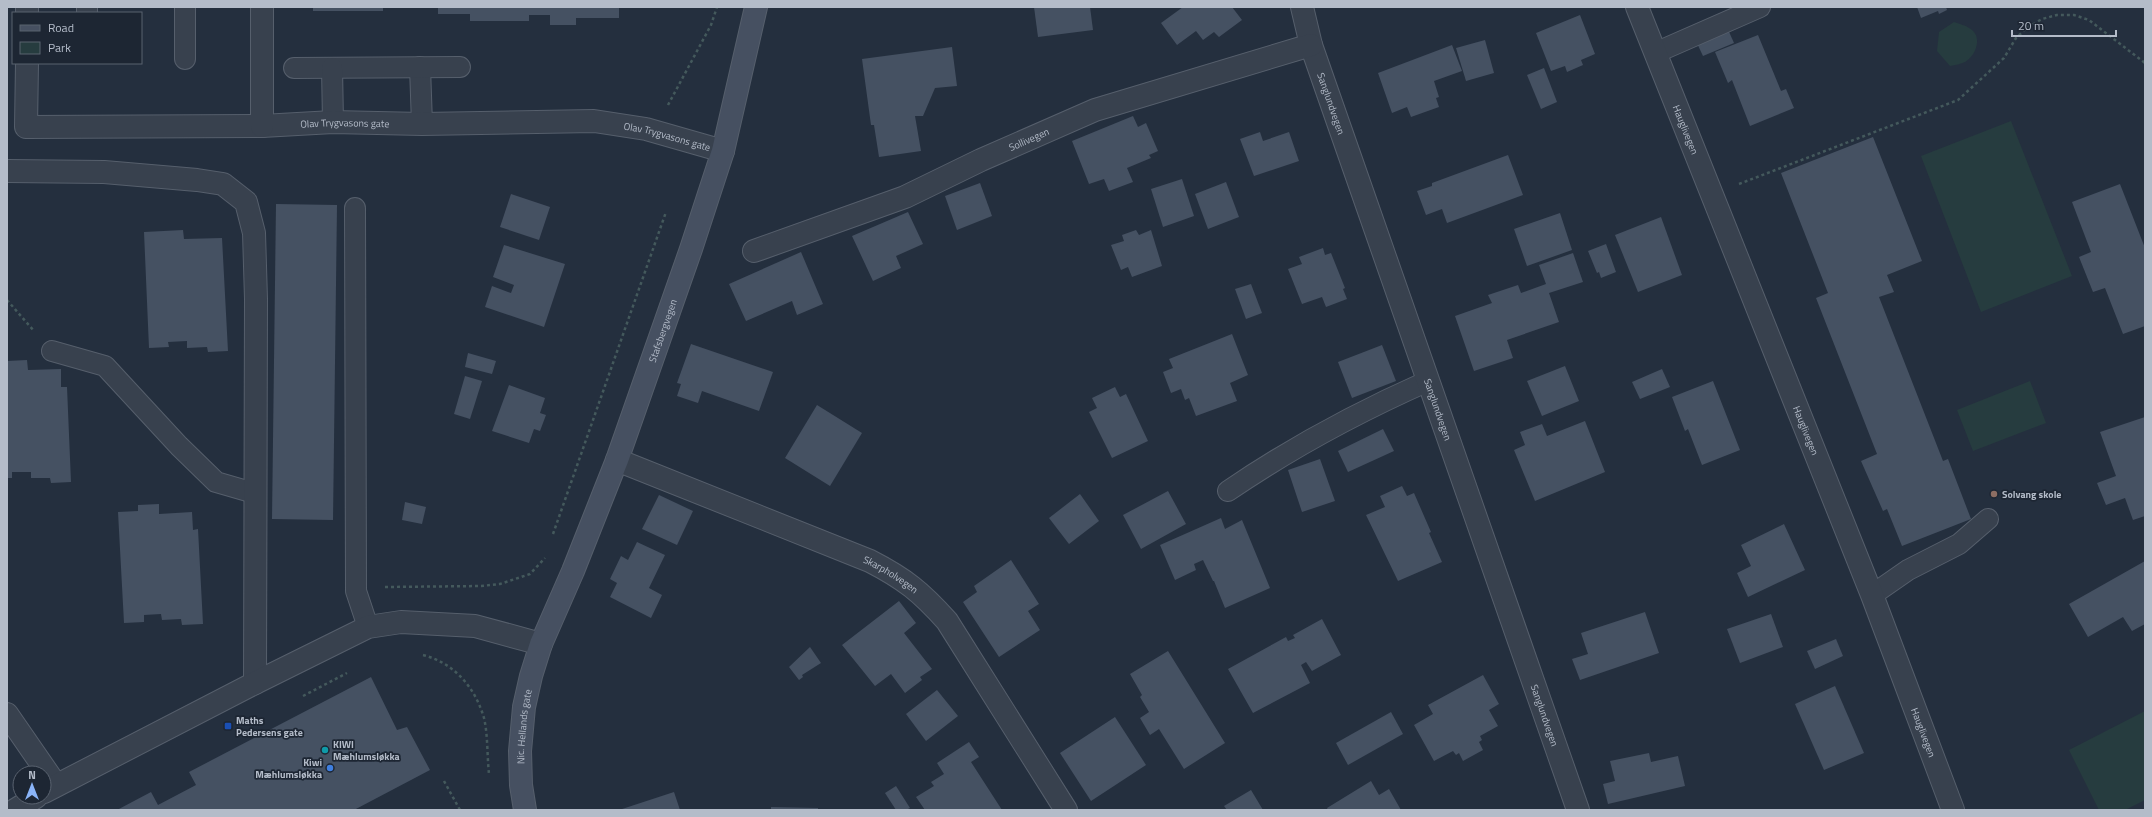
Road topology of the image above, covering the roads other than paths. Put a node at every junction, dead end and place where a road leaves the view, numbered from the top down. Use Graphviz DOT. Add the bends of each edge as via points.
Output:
graph roads {
  1 [pos="185,7"];
  2 [pos="262,7"];
  3 [pos="756,7"];
  4 [pos="1302,7"];
  5 [pos="1637,7"];
  6 [pos="1760,7"];
  7 [pos="1311,46"];
  8 [pos="1655,53"];
  9 [pos="185,59"];
  10 [pos="27,64"];
  11 [pos="294,68"];
  12 [pos="332,68"];
  13 [pos="420,68"];
  14 [pos="460,68"];
  15 [pos="333,122"];
  16 [pos="422,124"];
  17 [pos="17,126"];
  18 [pos="262,126"];
  19 [pos="723,151"];
  20 [pos="7,171"];
  21 [pos="356,208"];
  22 [pos="754,251"];
  23 [pos="52,351"];
  24 [pos="1428,381"];
  25 [pos="617,460"];
  26 [pos="1228,492"];
  27 [pos="254,493"];
  28 [pos="1988,519"];
  29 [pos="1872,595"];
  30 [pos="368,627"];
  31 [pos="541,644"];
  32 [pos="255,683"];
  33 [pos="7,714"];
  34 [pos="37,765"];
  35 [pos="52,787"];
  36 [pos="524,810"];
  37 [pos="1066,810"];
  38 [pos="1578,810"];
  39 [pos="1953,810"];
  1 -- 9 [label="lane"];
  2 -- 18 [label="street"];
  3 -- 19 [label="main road, Stafsbergvegen"];
  4 -- 7 [label="street, Sanglundvegen"];
  5 -- 8 [label="street, Hauglivegen"];
  6 -- 8 [label="lane"];
  7 -- 22 [label="street, Sollivegen" via="1095,110 981,160 905,197"];
  7 -- 24 [label="street, Sanglundvegen"];
  8 -- 29 [label="street, Hauglivegen"];
  10 -- 17 [label="street, Olav Trygvasons gate"];
  11 -- 12 [label="lane"];
  12 -- 13 [label="lane"];
  12 -- 15 [label="lane"];
  13 -- 14 [label="lane"];
  13 -- 16 [label="lane"];
  15 -- 16 [label="street, Olav Trygvasons gate"];
  15 -- 18 [label="street, Olav Trygvasons gate"];
  16 -- 19 [label="street, Olav Trygvasons gate" via="594,121 646,129"];
  17 -- 18 [label="street, Olav Trygvasons gate"];
  19 -- 25 [label="main road, Stafsbergvegen"];
  20 -- 27 [label="street" via="104,172 197,180 223,184 246,202 254,232"];
  21 -- 30 [label="lane" via="356,590"];
  23 -- 27 [label="lane" via="105,366 216,482"];
  24 -- 26 [label="lane" via="1296,448 1266,465"];
  24 -- 38 [label="street, Sanglundvegen"];
  25 -- 31 [label="main road, Stafsbergvegen"];
  25 -- 37 [label="street, Skarpholvegen" via="863,558 898,575 923,595 947,621"];
  27 -- 32 [label="street"];
  28 -- 29 [label="lane" via="1959,544 1908,570"];
  29 -- 39 [label="street, Hauglivegen"];
  30 -- 31 [label="street" via="401,622 475,626"];
  30 -- 32 [label="street"];
  31 -- 36 [label="main road, Nic. Hellands gate" via="524,707 520,751"];
  32 -- 35 [label="street"];
  33 -- 34 [label="street"];
}
